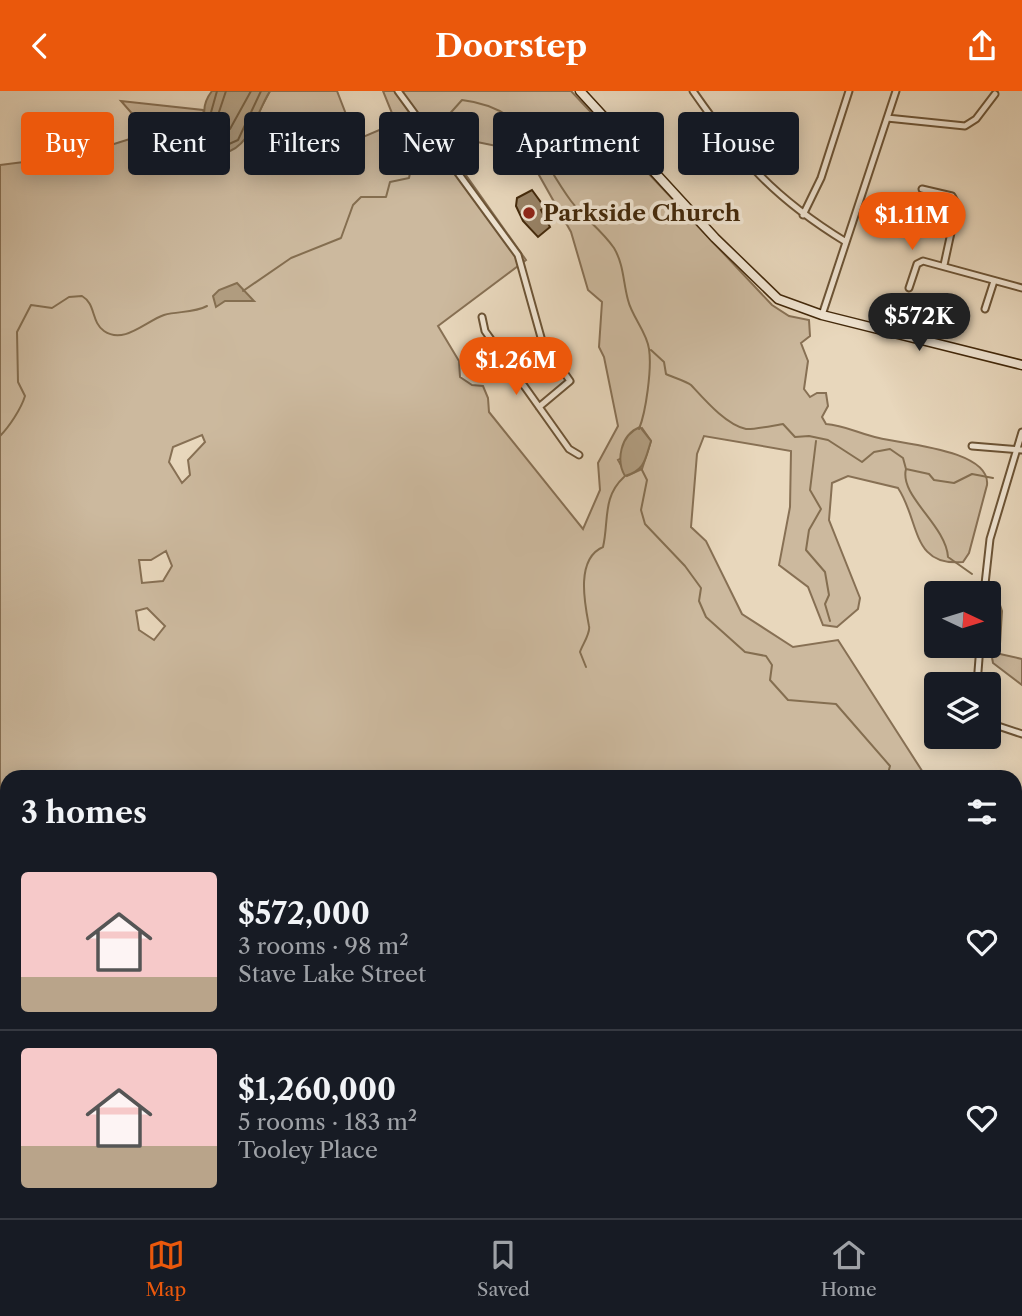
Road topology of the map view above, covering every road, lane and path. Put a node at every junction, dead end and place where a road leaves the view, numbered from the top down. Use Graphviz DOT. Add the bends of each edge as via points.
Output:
graph roads {
  1 [pos="398,91"];
  2 [pos="580,91"];
  3 [pos="693,91"];
  4 [pos="849,91"];
  5 [pos="896,91"];
  6 [pos="995,94"];
  7 [pos="887,118"];
  8 [pos="922,189"];
  9 [pos="803,215"];
  10 [pos="846,242"];
  11 [pos="944,265"];
  12 [pos="994,281"];
  13 [pos="909,288"];
  14 [pos="1022,288"];
  15 [pos="985,310"];
  16 [pos="822,315"];
  17 [pos="482,317"];
  18 [pos="1022,365"];
  19 [pos="538,407"];
  20 [pos="1022,432"];
  21 [pos="972,446"];
  22 [pos="1020,450"];
  23 [pos="579,455"];
  24 [pos="985,581"];
  25 [pos="1001,727"];
  26 [pos="1022,734"];
  1 -- 19 [label="street" via="523,266 542,341 570,381"];
  2 -- 16 [label="main road" via="769,292 785,303"];
  3 -- 9 [label="street" via="739,154"];
  4 -- 9 [label="street" via="821,178"];
  5 -- 7 [label="street"];
  6 -- 7 [label="street" via="965,126"];
  7 -- 10 [label="street"];
  8 -- 11 [label="street" via="952,196 957,205"];
  9 -- 10 [label="street"];
  10 -- 16 [label="street"];
  11 -- 12 [label="street"];
  11 -- 13 [label="street" via="916,264"];
  12 -- 14 [label="street"];
  12 -- 15 [label="street"];
  16 -- 18 [label="main road"];
  17 -- 19 [label="street" via="485,331"];
  19 -- 23 [label="street" via="569,449"];
  20 -- 22 [label="street"];
  21 -- 22 [label="street"];
  22 -- 24 [label="street" via="990,539"];
  25 -- 26 [label="street"];
}
